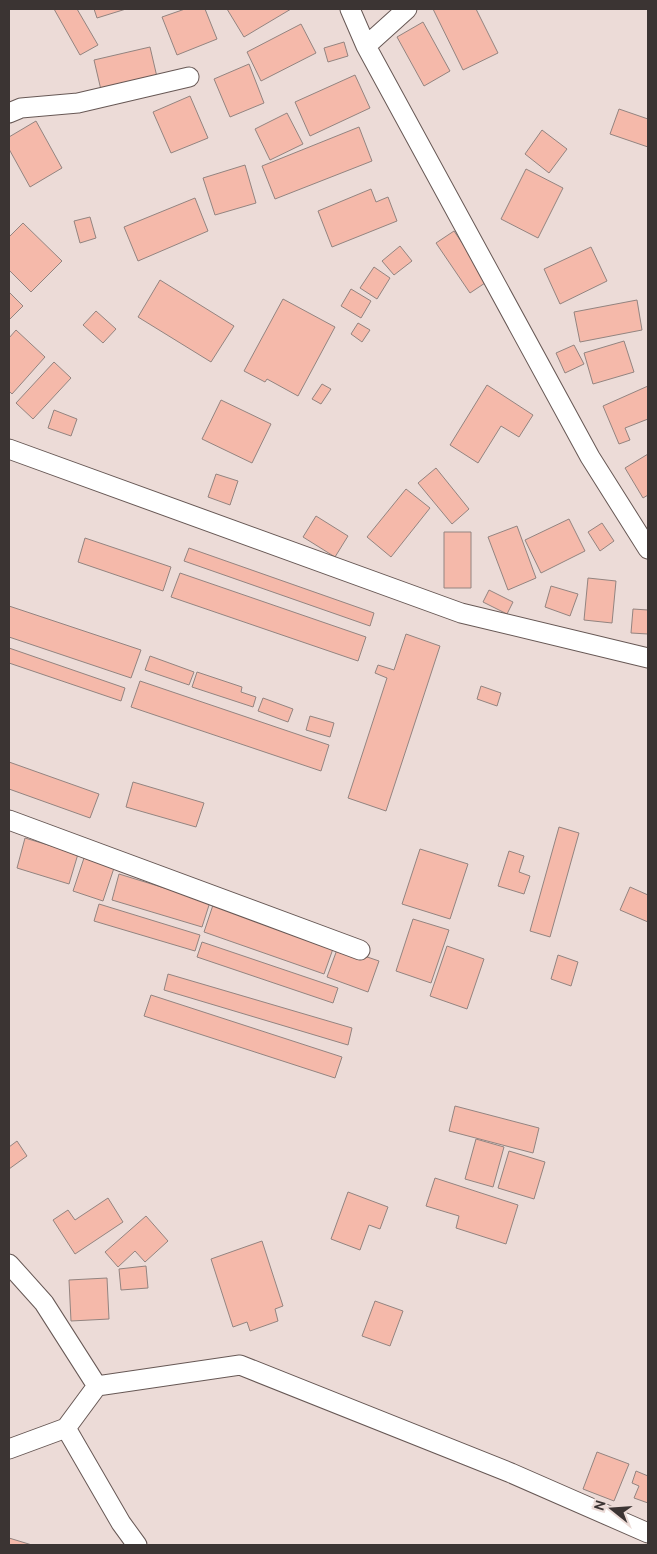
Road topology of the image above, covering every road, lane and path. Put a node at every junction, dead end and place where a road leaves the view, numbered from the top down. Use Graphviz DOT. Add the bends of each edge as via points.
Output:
graph roads {
  1 [pos="350,9"];
  2 [pos="406,9"];
  3 [pos="366,46"];
  4 [pos="189,77"];
  5 [pos="9,113"];
  6 [pos="9,449"];
  7 [pos="648,549"];
  8 [pos="648,658"];
  9 [pos="10,822"];
  10 [pos="360,950"];
  11 [pos="9,1264"];
  12 [pos="97,1386"];
  13 [pos="66,1428"];
  14 [pos="9,1449"];
  15 [pos="648,1533"];
  16 [pos="137,1545"];
  1 -- 3 [label="street"];
  2 -- 3 [label="street"];
  3 -- 7 [label="street" via="590,457"];
  4 -- 5 [label="street" via="78,102 21,108"];
  6 -- 8 [label="street" via="461,613"];
  9 -- 10 [label="street"];
  11 -- 12 [label="street" via="44,1303"];
  12 -- 13 [label="street"];
  12 -- 15 [label="street" via="240,1364 511,1473"];
  13 -- 14 [label="street"];
  13 -- 16 [label="street"];
}
